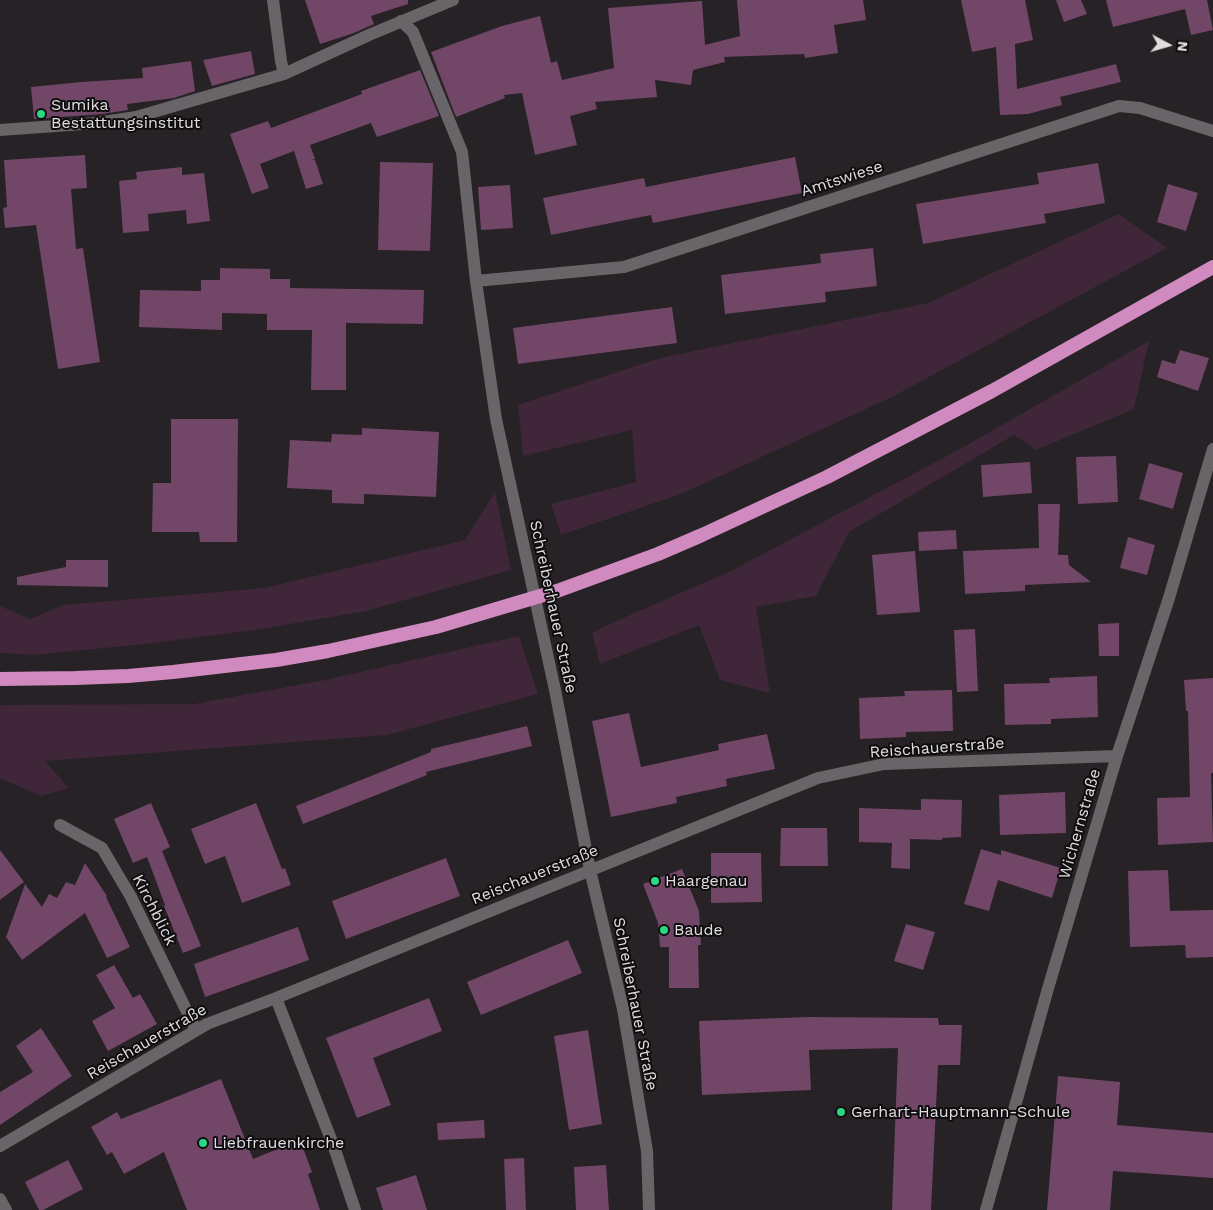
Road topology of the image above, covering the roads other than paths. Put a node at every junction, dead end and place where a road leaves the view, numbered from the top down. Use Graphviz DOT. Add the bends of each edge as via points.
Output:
graph roads {
  1 [pos="273,0"];
  2 [pos="453,0"];
  3 [pos="401,21"];
  4 [pos="284,74"];
  5 [pos="0,130"];
  6 [pos="1213,131"];
  7 [pos="1213,267"];
  8 [pos="476,281"];
  9 [pos="1213,450"];
  10 [pos="0,679"];
  11 [pos="1117,756"];
  12 [pos="60,825"];
  13 [pos="590,870"];
  14 [pos="276,998"];
  15 [pos="196,1030"];
  16 [pos="0,1146"];
  17 [pos="0,1198"];
  18 [pos="6,1210"];
  19 [pos="355,1210"];
  20 [pos="649,1210"];
  21 [pos="986,1210"];
  1 -- 4 [label="street"];
  2 -- 3 [label="street"];
  3 -- 4 [label="street"];
  3 -- 8 [label="street, Schreiberhauer Straße" via="413,32 462,152"];
  4 -- 5 [label="street" via="136,118"];
  6 -- 8 [label="street, Amtswiese" via="1140,108 1119,106 624,267"];
  7 -- 10 [label="highway" via="898,442 702,535 557,591 436,627 276,660 146,674"];
  8 -- 13 [label="street, Schreiberhauer Straße" via="496,419"];
  9 -- 11 [label="street, Wichernstraße" via="1170,598"];
  11 -- 13 [label="street, Reischauerstraße" via="884,764 818,778"];
  11 -- 21 [label="street, Wichernstraße"];
  12 -- 15 [label="street, Kirchblick" via="102,848 131,897"];
  13 -- 14 [label="street, Reischauerstraße"];
  13 -- 20 [label="street, Schreiberhauer Straße" via="626,1028 647,1151"];
  14 -- 15 [label="street, Reischauerstraße"];
  14 -- 19 [label="street"];
  15 -- 16 [label="street, Reischauerstraße"];
  17 -- 18 [label="street"];
}
